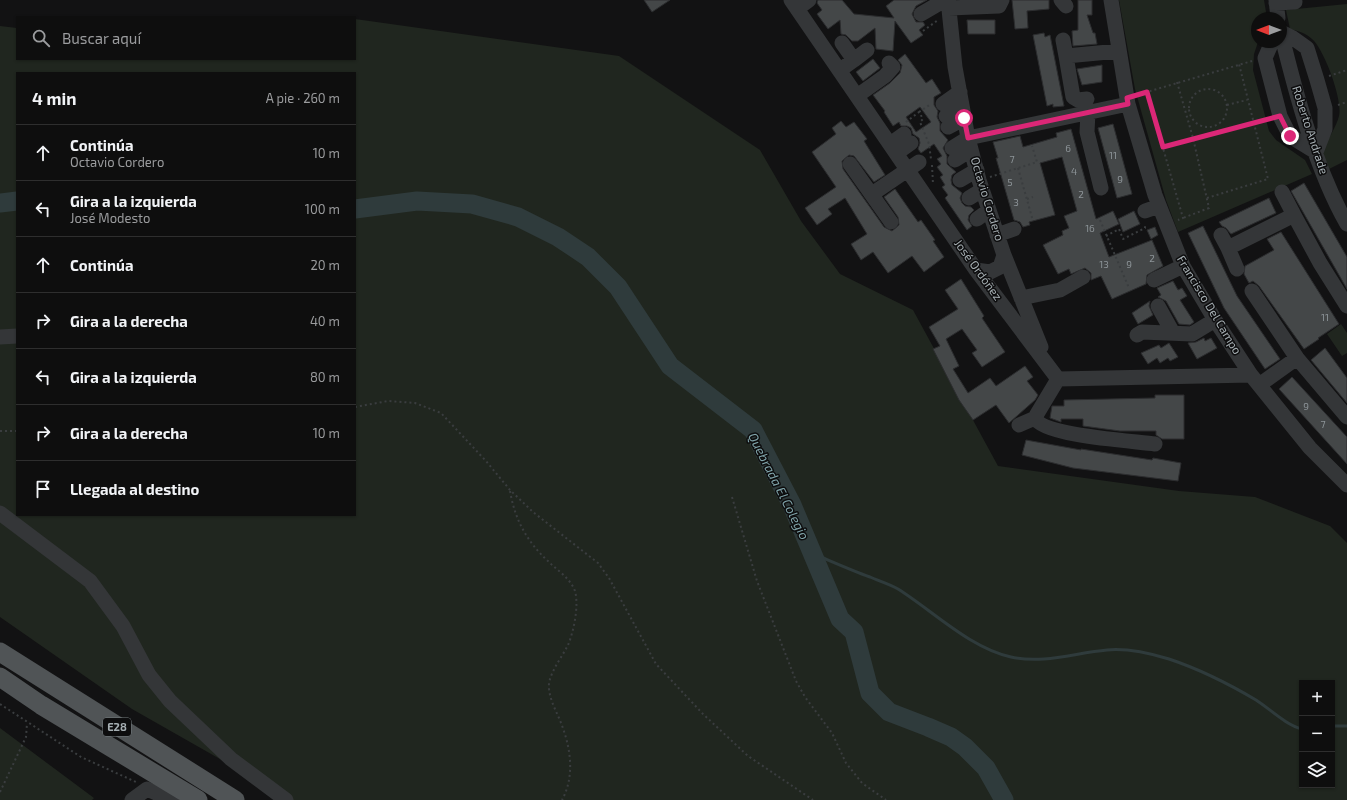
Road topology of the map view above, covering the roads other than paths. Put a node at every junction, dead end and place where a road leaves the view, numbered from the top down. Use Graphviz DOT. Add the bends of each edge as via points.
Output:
graph roads {
  1 [pos="809,0"];
  2 [pos="935,0"];
  3 [pos="1002,0"];
  4 [pos="1111,0"];
  5 [pos="1295,2"];
  6 [pos="794,5"];
  7 [pos="956,6"];
  8 [pos="1276,7"];
  9 [pos="1287,35"];
  10 [pos="1063,40"];
  11 [pos="1269,48"];
  12 [pos="1286,48"];
  13 [pos="825,49"];
  14 [pos="1119,50"];
  15 [pos="1066,56"];
  16 [pos="889,63"];
  17 [pos="842,73"];
  18 [pos="857,96"];
  19 [pos="1128,101"];
  20 [pos="1088,106"];
  21 [pos="906,152"];
  22 [pos="1316,152"];
  23 [pos="965,157"];
  24 [pos="850,164"];
  25 [pos="1101,188"];
  26 [pos="1282,192"];
  27 [pos="872,194"];
  28 [pos="1343,207"];
  29 [pos="1294,215"];
  30 [pos="891,222"];
  31 [pos="1347,224"];
  32 [pos="1014,229"];
  33 [pos="997,235"];
  34 [pos="1004,255"];
  35 [pos="1183,266"];
  36 [pos="1238,269"];
  37 [pos="976,270"];
  38 [pos="1083,277"];
  39 [pos="1154,280"];
  40 [pos="1252,292"];
  41 [pos="1021,298"];
  42 [pos="1158,306"];
  43 [pos="1347,306"];
  44 [pos="1215,320"];
  45 [pos="1174,333"];
  46 [pos="1137,335"];
  47 [pos="16,336"];
  48 [pos="0,337"];
  49 [pos="1300,361"];
  50 [pos="1049,366"];
  51 [pos="1058,379"];
  52 [pos="1259,384"];
  53 [pos="1347,417"];
  54 [pos="1035,418"];
  55 [pos="1019,425"];
  56 [pos="1155,444"];
  57 [pos="1347,485"];
  58 [pos="0,513"];
  59 [pos="0,652"];
  60 [pos="0,677"];
  61 [pos="132,800"];
  62 [pos="172,800"];
  63 [pos="198,800"];
  64 [pos="235,800"];
  65 [pos="286,800"];
  1 -- 6 [label="street"];
  2 -- 7 [label="street" via="920,12"];
  3 -- 7 [label="street" via="999,6"];
  4 -- 14 [label="street, Francisco Del Campo"];
  5 -- 8 [label="street"];
  6 -- 13 [label="street, José Ordóñez"];
  7 -- 23 [label="street, Octavio Cordero" via="949,70"];
  9 -- 22 [label="street" via="1308,48 1325,108 1325,129"];
  10 -- 15 [label="street"];
  11 -- 22 [label="street" via="1265,58 1280,116 1290,136"];
  12 -- 22 [label="street, Roberto Andrade"];
  13 -- 17 [label="street, José Ordóñez"];
  13 -- 17 [label="street" via="838,39 837,37 861,57"];
  14 -- 15 [label="street"];
  14 -- 19 [label="street, Francisco Del Campo"];
  15 -- 20 [label="street" via="1073,97"];
  16 -- 18 [label="street" via="893,67 885,76"];
  17 -- 18 [label="street, José Ordóñez"];
  18 -- 21 [label="street, José Ordóñez"];
  19 -- 20 [label="street"];
  19 -- 35 [label="street, Francisco Del Campo" via="1158,215"];
  20 -- 23 [label="street"];
  20 -- 25 [label="street" via="1087,132"];
  21 -- 27 [label="street"];
  21 -- 37 [label="street, José Ordóñez"];
  22 -- 28 [label="street, Roberto Andrade"];
  23 -- 33 [label="street, Octavio Cordero"];
  24 -- 27 [label="street"];
  26 -- 29 [label="street"];
  27 -- 30 [label="street"];
  28 -- 31 [label="street, Roberto Andrade"];
  29 -- 36 [label="street" via="1224,241"];
  29 -- 43 [label="street"];
  32 -- 33 [label="street"];
  33 -- 34 [label="street, Octavio Cordero"];
  34 -- 37 [label="street" via="1000,268 990,272"];
  34 -- 41 [label="street, Octavio Cordero"];
  35 -- 39 [label="street"];
  35 -- 44 [label="street, Francisco Del Campo"];
  37 -- 50 [label="street, José Ordóñez"];
  38 -- 41 [label="street" via="1060,290"];
  40 -- 49 [label="street"];
  41 -- 50 [label="street, Octavio Cordero"];
  42 -- 45 [label="street"];
  44 -- 45 [label="street" via="1192,334"];
  44 -- 52 [label="street, Francisco Del Campo"];
  45 -- 46 [label="street" via="1142,332"];
  47 -- 48 [label="street"];
  49 -- 52 [label="street"];
  49 -- 53 [label="street"];
  50 -- 51 [label="street, José Ordóñez"];
  51 -- 52 [label="street"];
  51 -- 54 [label="street"];
  52 -- 57 [label="street, Francisco Del Campo" via="1310,448"];
  54 -- 55 [label="street"];
  54 -- 56 [label="street" via="1047,428 1081,436"];
  58 -- 65 [label="street" via="90,581 124,626 149,675 170,701 231,759"];
  59 -- 64 [label="main road, E28"];
  60 -- 63 [label="main road, E28" via="41,705"];
  61 -- 62 [label="street" via="147,789"];
}
